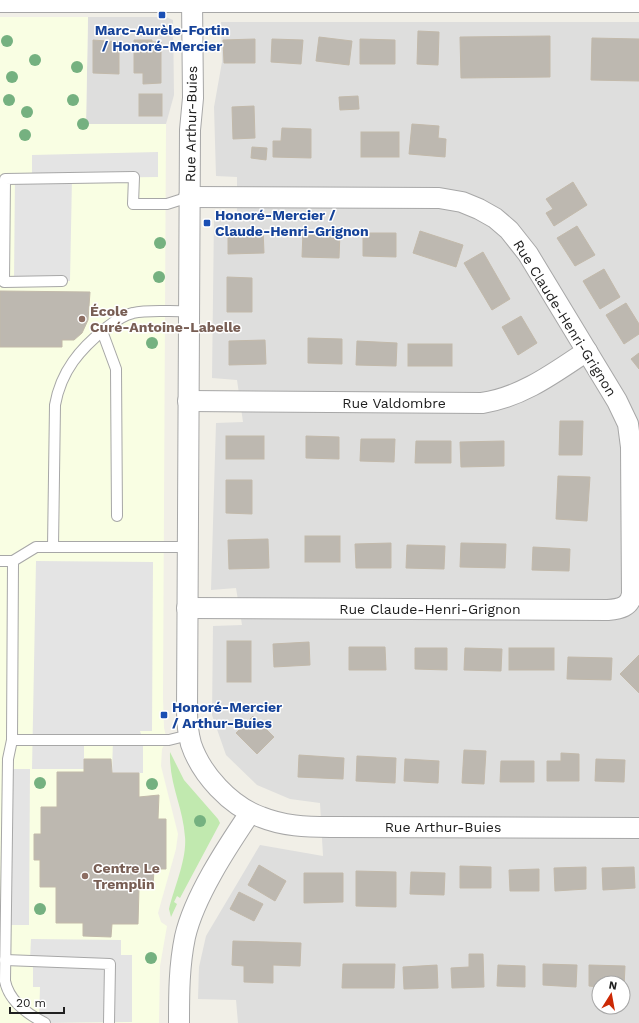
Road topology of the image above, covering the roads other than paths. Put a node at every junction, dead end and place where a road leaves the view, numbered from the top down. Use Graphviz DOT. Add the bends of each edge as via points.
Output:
graph roads {
  1 [pos="192,1"];
  2 [pos="302,1"];
  3 [pos="0,2"];
  4 [pos="639,2"];
  5 [pos="190,197"];
  6 [pos="2,204"];
  7 [pos="62,281"];
  8 [pos="189,311"];
  9 [pos="102,331"];
  10 [pos="587,351"];
  11 [pos="188,401"];
  12 [pos="117,516"];
  13 [pos="53,547"];
  14 [pos="187,547"];
  15 [pos="0,561"];
  16 [pos="14,561"];
  17 [pos="187,608"];
  18 [pos="189,735"];
  19 [pos="12,740"];
  20 [pos="250,813"];
  21 [pos="639,828"];
  22 [pos="5,960"];
  23 [pos="31,1020"];
  24 [pos="45,1023"];
  25 [pos="109,1023"];
  26 [pos="179,1023"];
  1 -- 2 [label="street"];
  1 -- 3 [label="street"];
  1 -- 5 [label="street, Rue Arthur-Buies"];
  2 -- 4 [label="street"];
  5 -- 6 [label="lane" via="167,204 133,204 134,177 5,178"];
  5 -- 8 [label="street"];
  5 -- 10 [label="street, Rue Claude-Henri-Grignon" via="430,198 470,205 496,218 516,238"];
  6 -- 7 [label="lane" via="4,282"];
  8 -- 9 [label="lane" via="134,312 118,318"];
  8 -- 11 [label="street"];
  9 -- 12 [label="lane" via="116,369"];
  9 -- 13 [label="lane" via="72,361 58,393 55,417"];
  10 -- 11 [label="street, Rue Valdombre" via="522,392 508,398 482,403"];
  10 -- 17 [label="street, Rue Claude-Henri-Grignon" via="617,400 628,424 631,438 632,594 626,606 608,610"];
  11 -- 14 [label="street"];
  13 -- 14 [label="lane"];
  13 -- 16 [label="lane" via="36,547"];
  14 -- 17 [label="street"];
  15 -- 16 [label="lane"];
  16 -- 19 [label="lane"];
  17 -- 18 [label="street"];
  18 -- 19 [label="lane" via="169,740"];
  18 -- 20 [label="street" via="194,752 211,779 232,800"];
  19 -- 22 [label="lane" via="8,759"];
  20 -- 21 [label="street, Rue Arthur-Buies" via="305,827"];
  20 -- 26 [label="street" via="212,875 188,928 180,969"];
  22 -- 23 [label="lane" via="7,990"];
  22 -- 25 [label="lane" via="110,964"];
  23 -- 24 [label="lane"];
}
